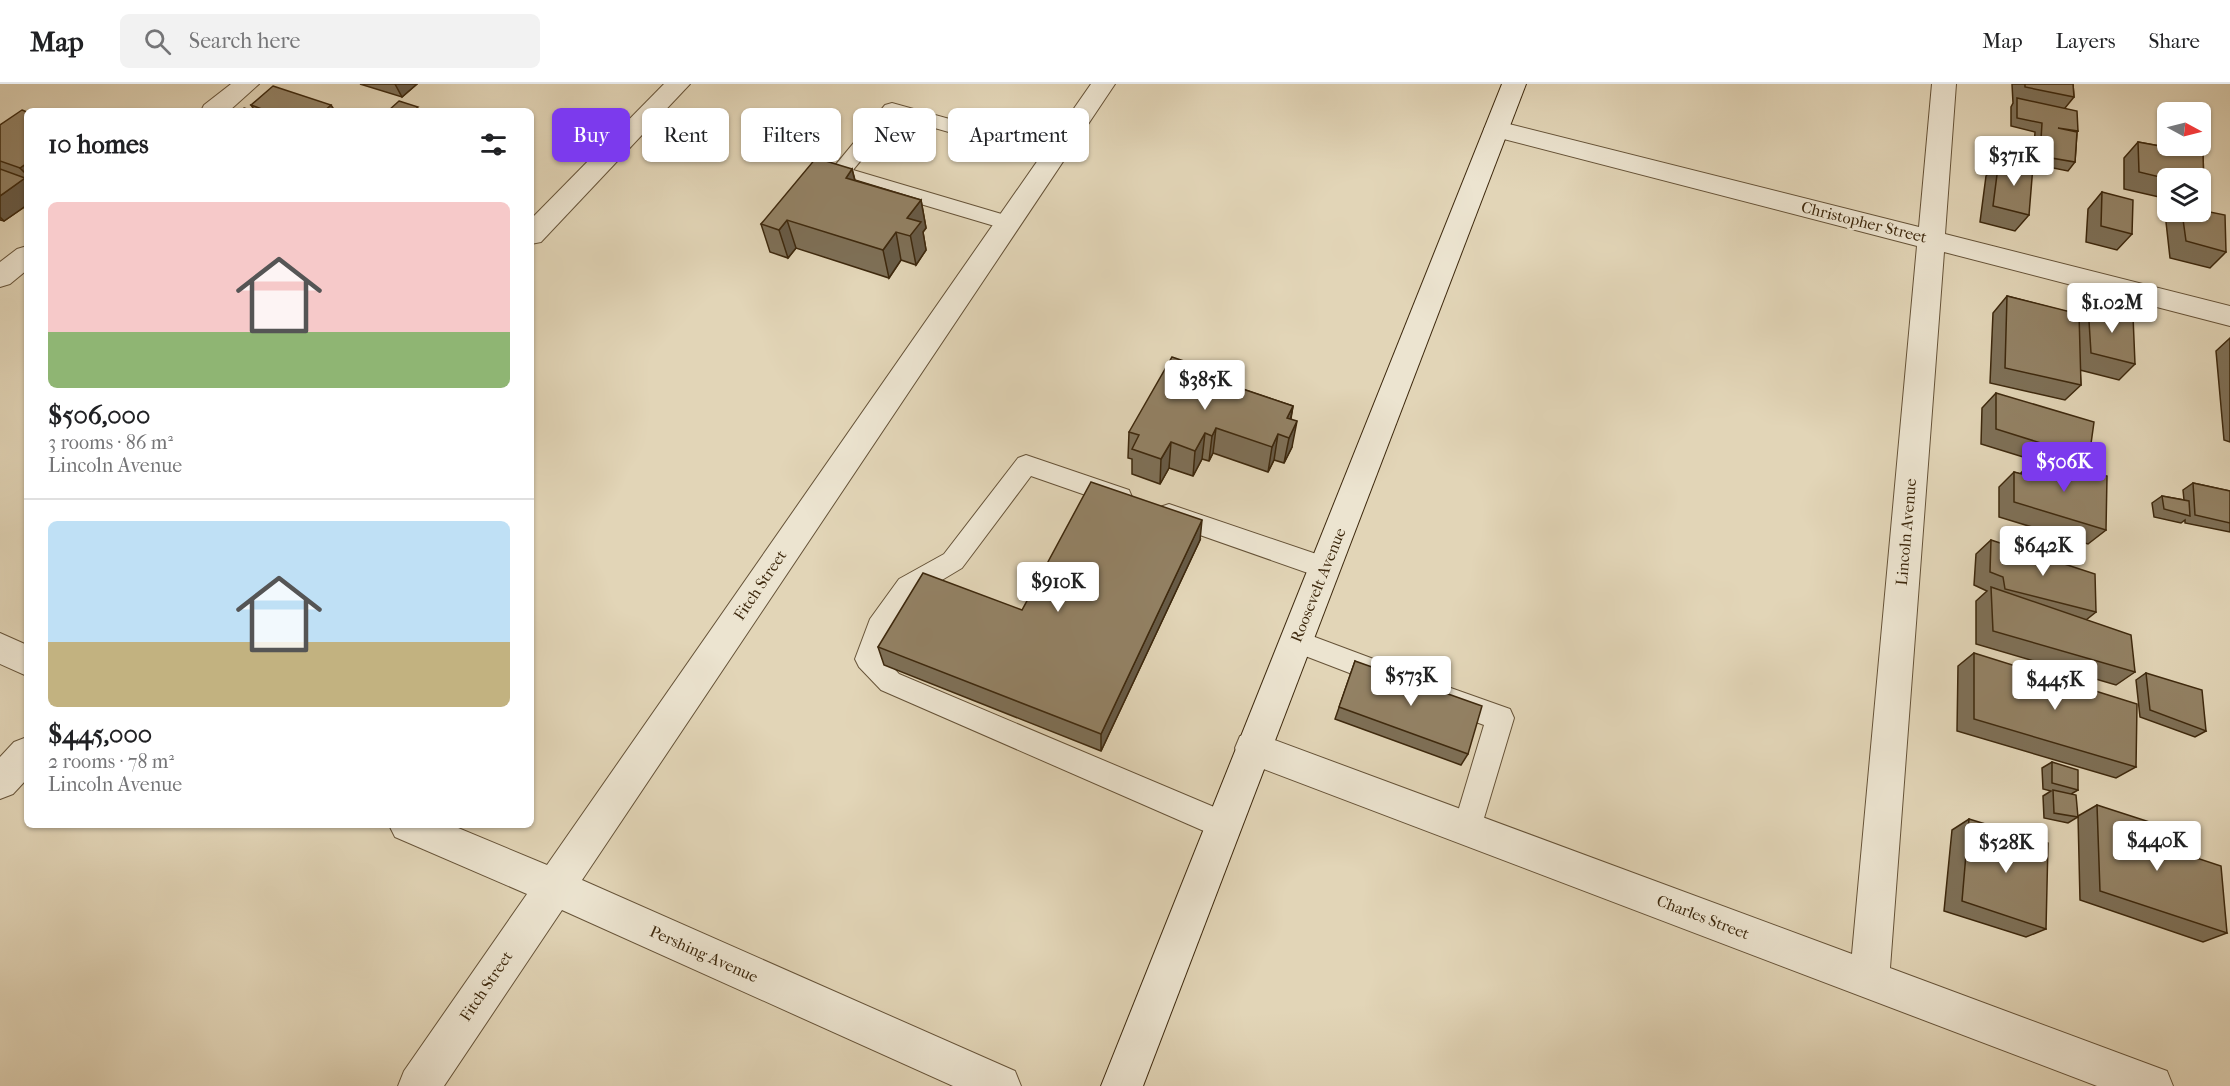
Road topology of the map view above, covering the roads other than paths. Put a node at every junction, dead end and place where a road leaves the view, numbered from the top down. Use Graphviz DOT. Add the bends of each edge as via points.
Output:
graph roads {
  1 [pos="247,84"];
  2 [pos="678,84"];
  3 [pos="1102,84"];
  4 [pos="1514,84"];
  5 [pos="1944,84"];
  6 [pos="217,108"];
  7 [pos="1086,108"];
  8 [pos="948,125"];
  9 [pos="1497,129"];
  10 [pos="1049,162"];
  11 [pos="1008,223"];
  12 [pos="534,232"];
  13 [pos="1931,239"];
  14 [pos="24,258"];
  15 [pos="0,277"];
  16 [pos="2230,316"];
  17 [pos="1325,568"];
  18 [pos="1296,641"];
  19 [pos="0,648"];
  20 [pos="24,660"];
  21 [pos="1253,748"];
  22 [pos="24,757"];
  23 [pos="0,782"];
  24 [pos="1223,825"];
  25 [pos="415,828"];
  26 [pos="1467,828"];
  27 [pos="554,887"];
  28 [pos="1869,980"];
  29 [pos="418,1086"];
  30 [pos="1000,1086"];
  31 [pos="1122,1086"];
  32 [pos="2152,1086"];
  1 -- 6 [label="street"];
  2 -- 12 [label="street"];
  3 -- 7 [label="street, Fitch Street"];
  4 -- 9 [label="street, Roosevelt Avenue"];
  5 -- 13 [label="street, Lincoln Avenue"];
  8 -- 11 [label="lane" via="892,109 840,173"];
  9 -- 13 [label="street, Christopher Street"];
  9 -- 17 [label="street, Roosevelt Avenue"];
  10 -- 11 [label="street, Fitch Street"];
  11 -- 27 [label="street, Fitch Street"];
  13 -- 16 [label="street, Christopher Street"];
  13 -- 28 [label="street, Lincoln Avenue"];
  14 -- 15 [label="street"];
  17 -- 18 [label="street, Roosevelt Avenue"];
  17 -- 24 [label="lane" via="1026,465 953,561 908,587 879,627 868,659 890,682"];
  18 -- 21 [label="street, Roosevelt Avenue"];
  18 -- 26 [label="lane" via="1500,718"];
  19 -- 20 [label="street"];
  21 -- 24 [label="street, Roosevelt Avenue"];
  21 -- 26 [label="street, Charles Street"];
  22 -- 23 [label="street"];
  24 -- 31 [label="street, Roosevelt Avenue"];
  25 -- 27 [label="street, Pershing Avenue"];
  26 -- 28 [label="street, Charles Street"];
  27 -- 29 [label="street, Fitch Street"];
  27 -- 30 [label="street, Pershing Avenue"];
  28 -- 32 [label="street, Charles Street"];
}
